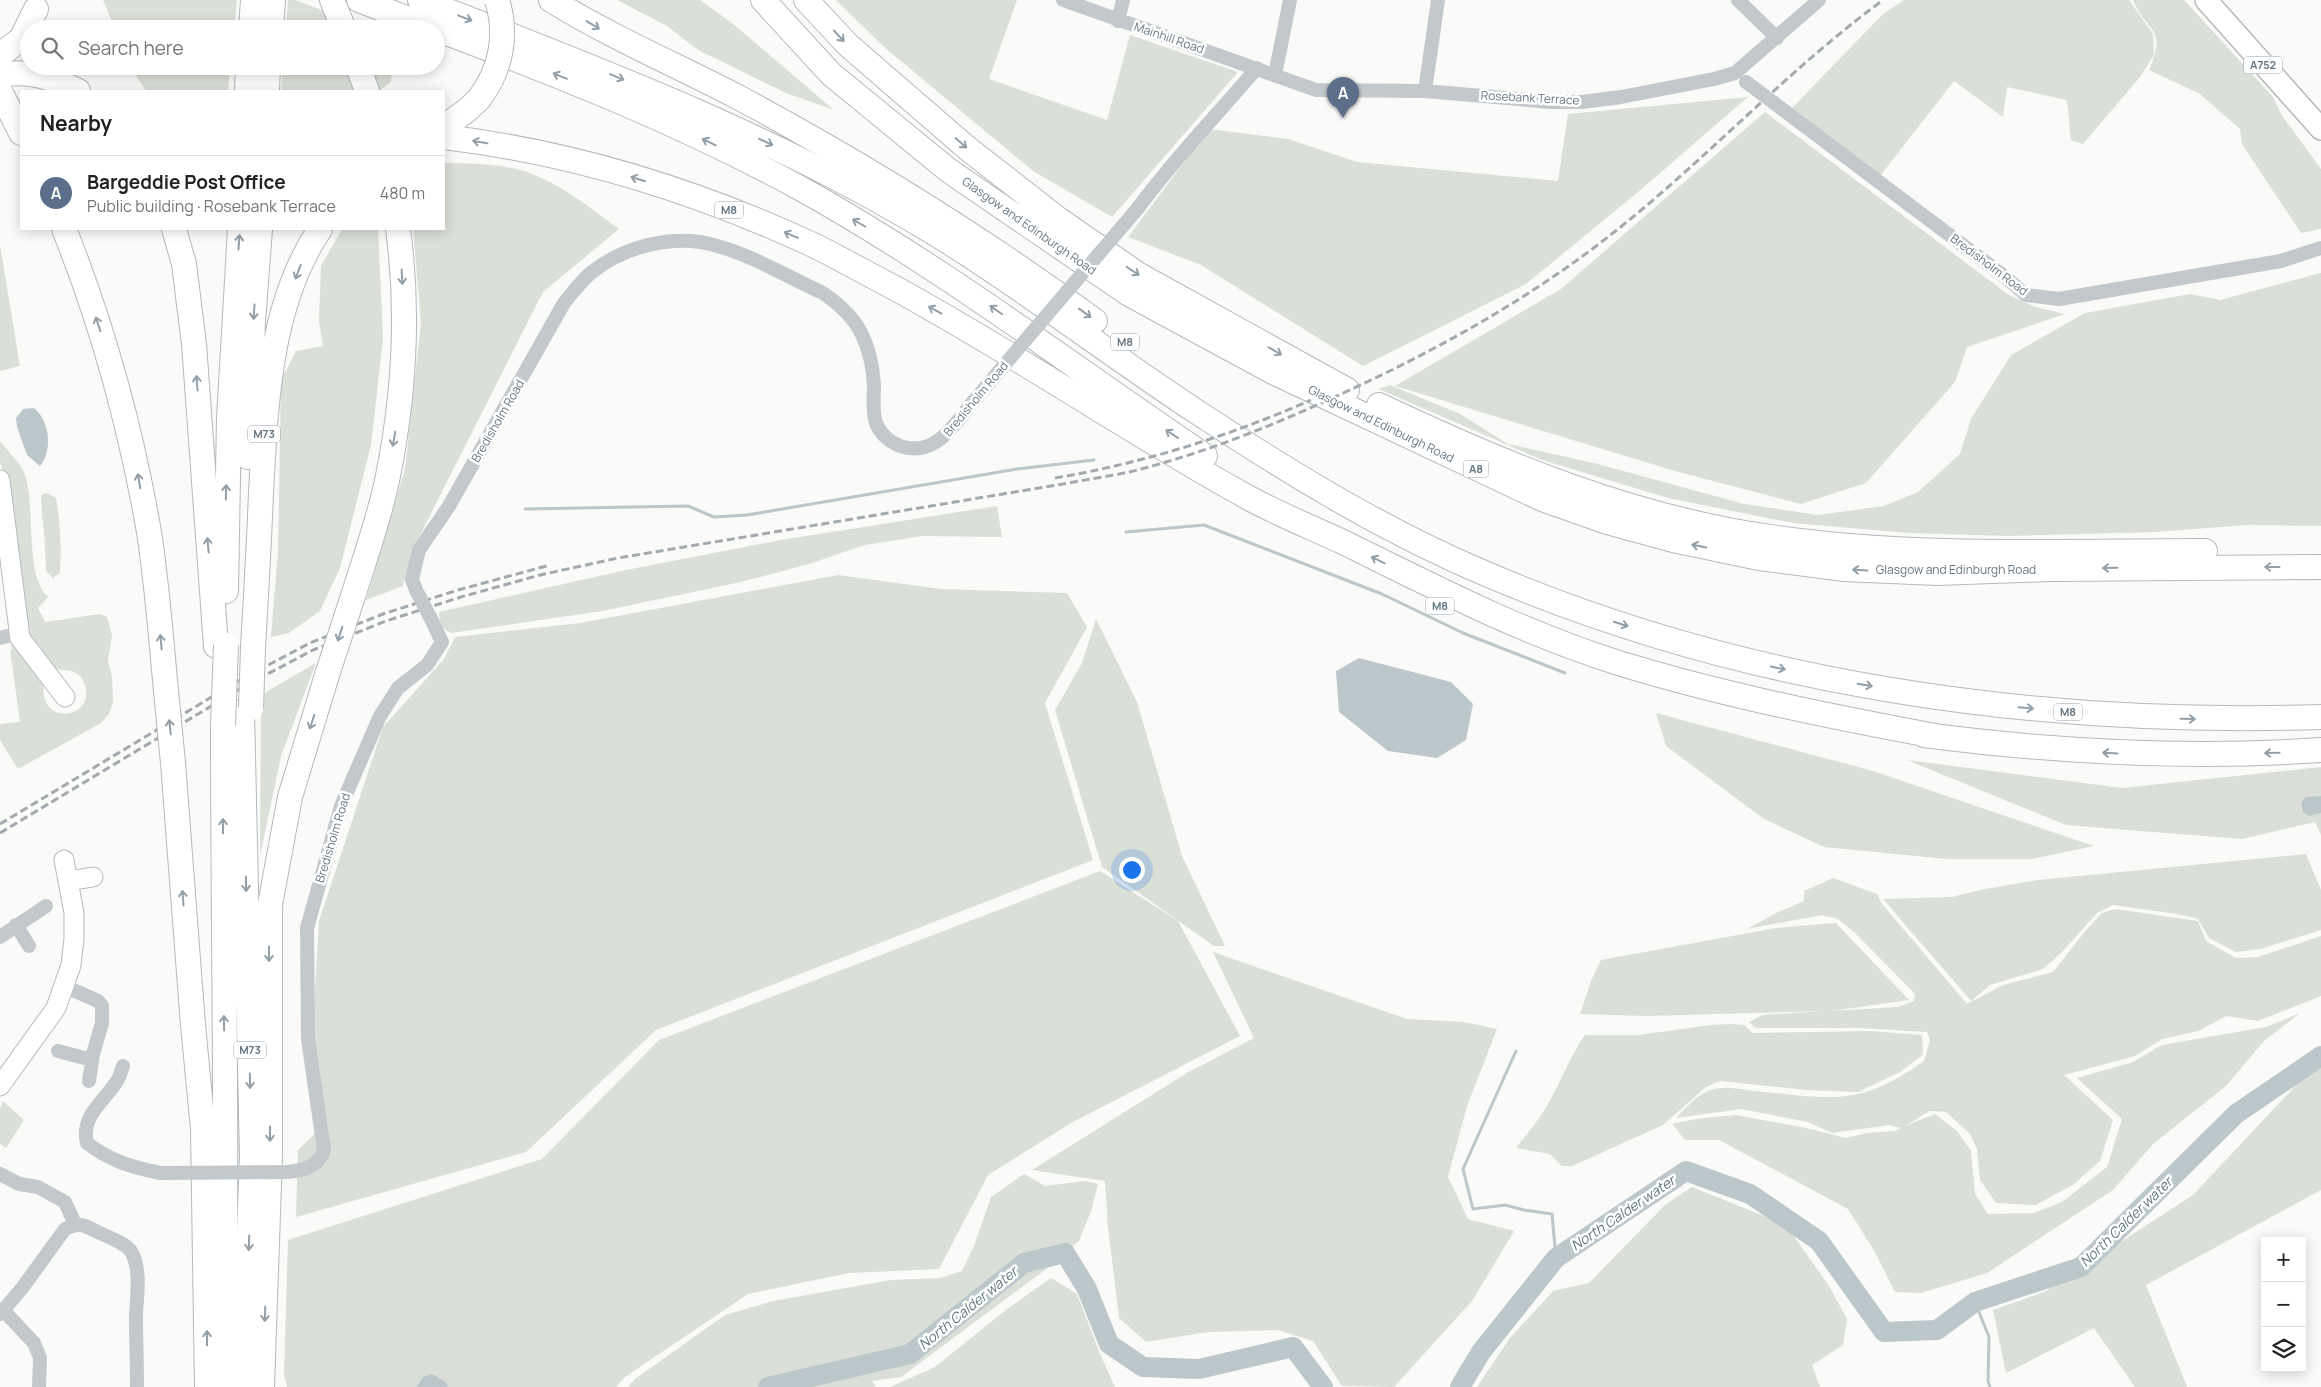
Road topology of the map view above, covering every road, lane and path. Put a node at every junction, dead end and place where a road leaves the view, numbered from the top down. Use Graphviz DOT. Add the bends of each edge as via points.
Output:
graph roads {
  1 [pos="253,0"];
  2 [pos="273,0"];
  3 [pos="332,0"];
  4 [pos="359,0"];
  5 [pos="420,0"];
  6 [pos="497,0"];
  7 [pos="551,0"];
  8 [pos="763,0"];
  9 [pos="806,0"];
  10 [pos="1063,0"];
  11 [pos="1122,0"];
  12 [pos="1290,0"];
  13 [pos="1438,0"];
  14 [pos="1738,0"];
  15 [pos="1819,0"];
  16 [pos="2206,0"];
  17 [pos="252,20"];
  18 [pos="272,20"];
  19 [pos="340,20"];
  20 [pos="412,20"];
  21 [pos="1118,21"];
  22 [pos="445,32"];
  23 [pos="20,36"];
  24 [pos="1777,38"];
  25 [pos="6,51"];
  26 [pos="668,64"];
  27 [pos="1257,68"];
  28 [pos="42,75"];
  29 [pos="68,75"];
  30 [pos="248,75"];
  31 [pos="268,75"];
  32 [pos="361,75"];
  33 [pos="1275,75"];
  34 [pos="1741,77"];
  35 [pos="76,90"];
  36 [pos="77,90"];
  37 [pos="247,90"];
  38 [pos="267,90"];
  39 [pos="367,90"];
  40 [pos="0,91"];
  41 [pos="1425,91"];
  42 [pos="445,126"];
  43 [pos="2321,129"];
  44 [pos="20,130"];
  45 [pos="445,137"];
  46 [pos="64,230"];
  47 [pos="174,230"];
  48 [pos="240,230"];
  49 [pos="260,230"];
  50 [pos="319,230"];
  51 [pos="398,230"];
  52 [pos="2321,248"];
  53 [pos="1074,326"];
  54 [pos="992,344"];
  55 [pos="0,480"];
  56 [pos="4,536"];
  57 [pos="1346,544"];
  58 [pos="2321,551"];
  59 [pos="2321,567"];
  60 [pos="1586,612"];
  61 [pos="19,633"];
  62 [pos="0,638"];
  63 [pos="235,648"];
  64 [pos="66,697"];
  65 [pos="239,715"];
  66 [pos="2321,717"];
  67 [pos="1940,737"];
  68 [pos="2321,750"];
  69 [pos="64,860"];
  70 [pos="93,877"];
  71 [pos="69,881"];
  72 [pos="46,906"];
  73 [pos="16,926"];
  74 [pos="0,937"];
  75 [pos="29,946"];
  76 [pos="187,946"];
  77 [pos="64,986"];
  78 [pos="58,1051"];
  79 [pos="92,1060"];
  80 [pos="123,1066"];
  81 [pos="89,1081"];
  82 [pos="0,1086"];
  83 [pos="0,1174"];
  84 [pos="75,1224"];
  85 [pos="2,1313"];
  86 [pos="224,1336"];
  87 [pos="40,1387"];
  88 [pos="137,1387"];
  89 [pos="207,1387"];
  90 [pos="223,1387"];
  91 [pos="243,1387"];
  92 [pos="262,1387"];
  1 -- 17 [label="highway"];
  2 -- 18 [label="highway"];
  3 -- 19 [label="highway"];
  4 -- 20 [label="highway, M8"];
  5 -- 53 [label="highway, M8, one-way" via="633,84 769,143 938,235"];
  6 -- 42 [label="highway, bridge" via="502,22 501,50 494,75 479,98"];
  7 -- 26 [label="highway, M8, one-way" via="606,33"];
  59 -- 8 [label="highway, Glasgow and Edinburgh Road / A8, one-way" via="1937,573 1844,569 1759,558 1673,540 1542,500 1273,372 1129,294 948,170 832,74"];
  9 -- 58 [label="highway, Glasgow and Edinburgh Road / A8, one-way" via="848,45 967,148 1058,219 1139,275 1322,378 1405,418 1591,494 1713,526 1845,546 1998,551"];
  10 -- 21 [label="street, Mainhill Road"];
  11 -- 21 [label="street"];
  12 -- 33 [label="street"];
  13 -- 41 [label="street"];
  14 -- 24 [label="street"];
  15 -- 24 [label="street, Rosebank Terrace"];
  16 -- 43 [label="main road, A752"];
  21 -- 27 [label="street, Mainhill Road"];
  57 -- 22 [label="highway, M8, one-way" via="1252,487 929,266 799,188 609,96"];
  23 -- 25 [label="highway"];
  24 -- 34 [label="street, Rosebank Terrace"];
  26 -- 53 [label="highway, M8" via="943,228"];
  26 -- 60 [label="highway, M8, one-way" via="735,96 941,215 1214,408 1333,483 1464,554"];
  27 -- 33 [label="street, Mainhill Road"];
  27 -- 80 [label="street, Bredisholm Road, bridge" via="1206,129 1169,166 1138,208 941,440 932,445 914,449 895,444 876,424 872,368 864,338 850,317 828,297 713,245 679,241 628,252 593,271 564,304 449,506 420,550 412,578 442,642 427,665 398,688 380,716 341,806 307,928 308,1039 324,1150 319,1159 303,1171 161,1173 114,1160 87,1143 85,1125 117,1081"];
  28 -- 35 [label="highway"];
  29 -- 36 [label="highway"];
  30 -- 37 [label="highway"];
  31 -- 38 [label="highway"];
  32 -- 39 [label="highway"];
  33 -- 41 [label="street, Rosebank Terrace" via="1316,90"];
  34 -- 41 [label="street, Rosebank Terrace" via="1582,102"];
  34 -- 52 [label="street, Bredisholm Road, bridge" via="2026,295 2059,299 2281,261"];
  40 -- 44 [label="highway"];
  54 -- 45 [label="highway, M8, one-way" via="814,245 692,196 601,168"];
  76 -- 46 [label="highway, one-way, bridge" via="173,764 149,532 129,433 106,350"];
  63 -- 47 [label="highway, M73, one-way" via="184,264"];
  63 -- 48 [label="highway, M73, one-way" via="226,485"];
  49 -- 63 [label="highway, M73, one-way"];
  50 -- 63 [label="highway, M73, one-way" via="305,255 277,337"];
  51 -- 92 [label="highway, M73, one-way, bridge" via="404,313 396,425 388,476 376,525 290,797 270,905 270,1155"];
  53 -- 60 [label="highway, M8" via="1195,411 1385,526 1470,567"];
  54 -- 57 [label="highway, M8" via="1252,499"];
  54 -- 67 [label="highway, M8" via="1175,466 1369,574 1469,619 1612,673 1720,703 1783,716"];
  55 -- 56 [label="street"];
  56 -- 61 [label="street"];
  67 -- 57 [label="highway, M8, one-way" via="1785,707 1618,663 1484,612"];
  60 -- 66 [label="highway, M8, one-way" via="1756,664 1922,694 2090,714 2184,719"];
  61 -- 62 [label="street"];
  61 -- 64 [label="street" via="22,642"];
  63 -- 65 [label="highway, M73, bridge"];
  63 -- 65 [label="highway, M73, bridge"];
  86 -- 65 [label="highway, M73, one-way"];
  65 -- 91 [label="highway, M73, one-way" via="252,1156"];
  68 -- 67 [label="highway, M8, one-way" via="2228,754 2114,753"];
  69 -- 71 [label="street"];
  70 -- 71 [label="street"];
  71 -- 77 [label="street" via="74,939"];
  72 -- 73 [label="street"];
  73 -- 74 [label="street"];
  73 -- 75 [label="street"];
  76 -- 86 [label="highway" via="209,1108"];
  89 -- 76 [label="highway, one-way" via="204,1129"];
  77 -- 79 [label="street" via="98,1001 102,1006 102,1023"];
  77 -- 82 [label="street" via="56,1008"];
  78 -- 79 [label="street"];
  79 -- 81 [label="street"];
  83 -- 84 [label="street" via="19,1184 38,1187 65,1202"];
  84 -- 85 [label="street" via="64,1229"];
  84 -- 88 [label="street" via="83,1225 132,1252 139,1296 136,1312"];
  85 -- 87 [label="street" via="34,1343 40,1358"];
  86 -- 90 [label="highway, M73"];
}
